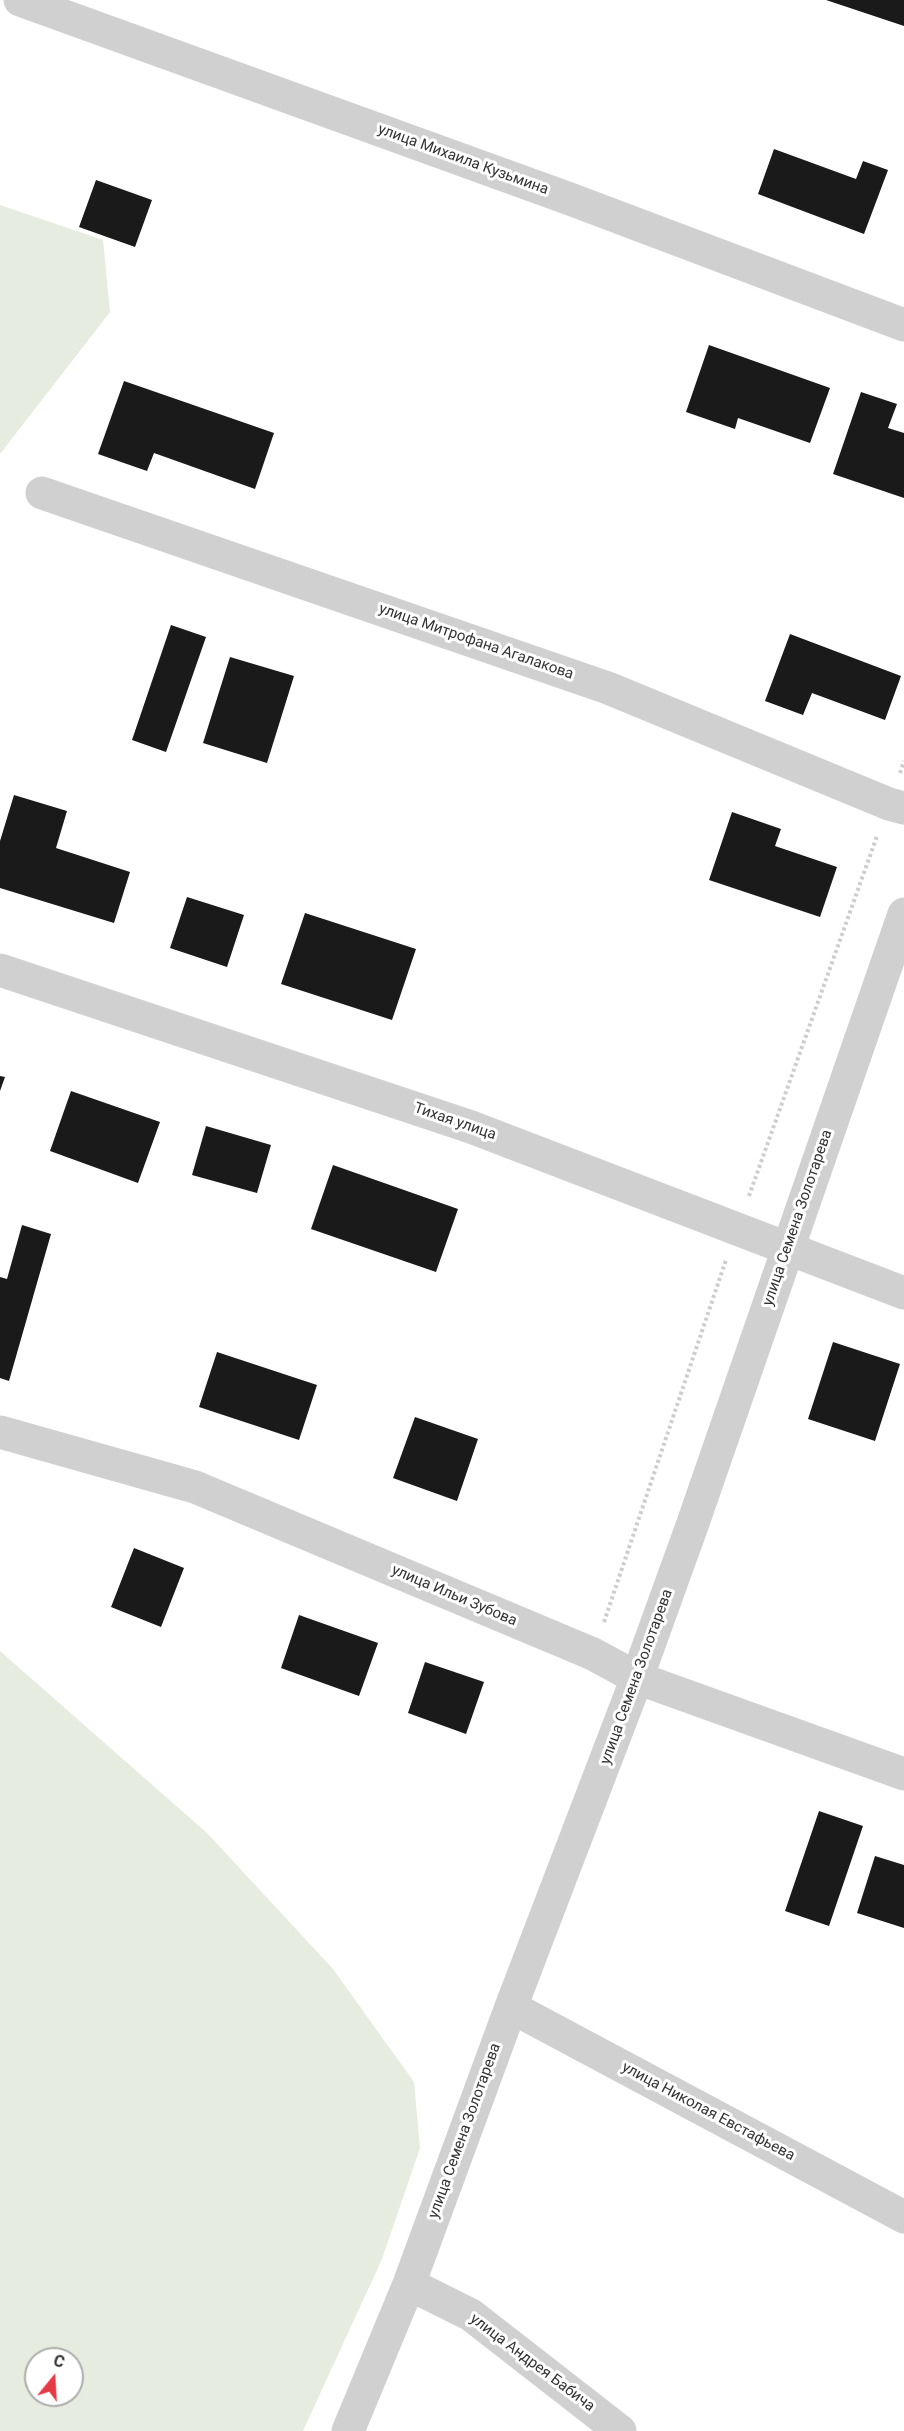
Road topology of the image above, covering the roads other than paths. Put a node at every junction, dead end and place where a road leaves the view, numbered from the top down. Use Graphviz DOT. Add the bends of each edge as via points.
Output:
graph roads {
  1 [pos="20,0"];
  2 [pos="904,325"];
  3 [pos="42,493"];
  4 [pos="904,807"];
  5 [pos="904,914"];
  6 [pos="0,970"];
  7 [pos="787,1249"];
  8 [pos="904,1293"];
  9 [pos="0,1432"];
  10 [pos="637,1678"];
  11 [pos="904,1774"];
  12 [pos="512,2007"];
  13 [pos="904,2217"];
  14 [pos="409,2284"];
  15 [pos="348,2431"];
  16 [pos="621,2431"];
  1 -- 2 [label="street, улица Михаила Кузьмина" via="570,199"];
  3 -- 4 [label="street, улица Митрофана Агалакова" via="608,688"];
  5 -- 7 [label="street, улица Семена Золотарева"];
  6 -- 7 [label="street, Тихая улица" via="471,1127"];
  7 -- 8 [label="street, Тихая улица"];
  7 -- 10 [label="street, улица Семена Золотарева"];
  9 -- 10 [label="street, улица Ильи Зубова" via="195,1487 593,1654"];
  10 -- 11 [label="street, улица Ильи Зубова"];
  10 -- 12 [label="street, улица Семена Золотарева"];
  12 -- 13 [label="street, улица Николая Евстафьева"];
  12 -- 14 [label="street, улица Семена Золотарева"];
  14 -- 15 [label="street, улица Семена Золотарева"];
  14 -- 16 [label="street, улица Андрея Бабича" via="471,2315"];
}
